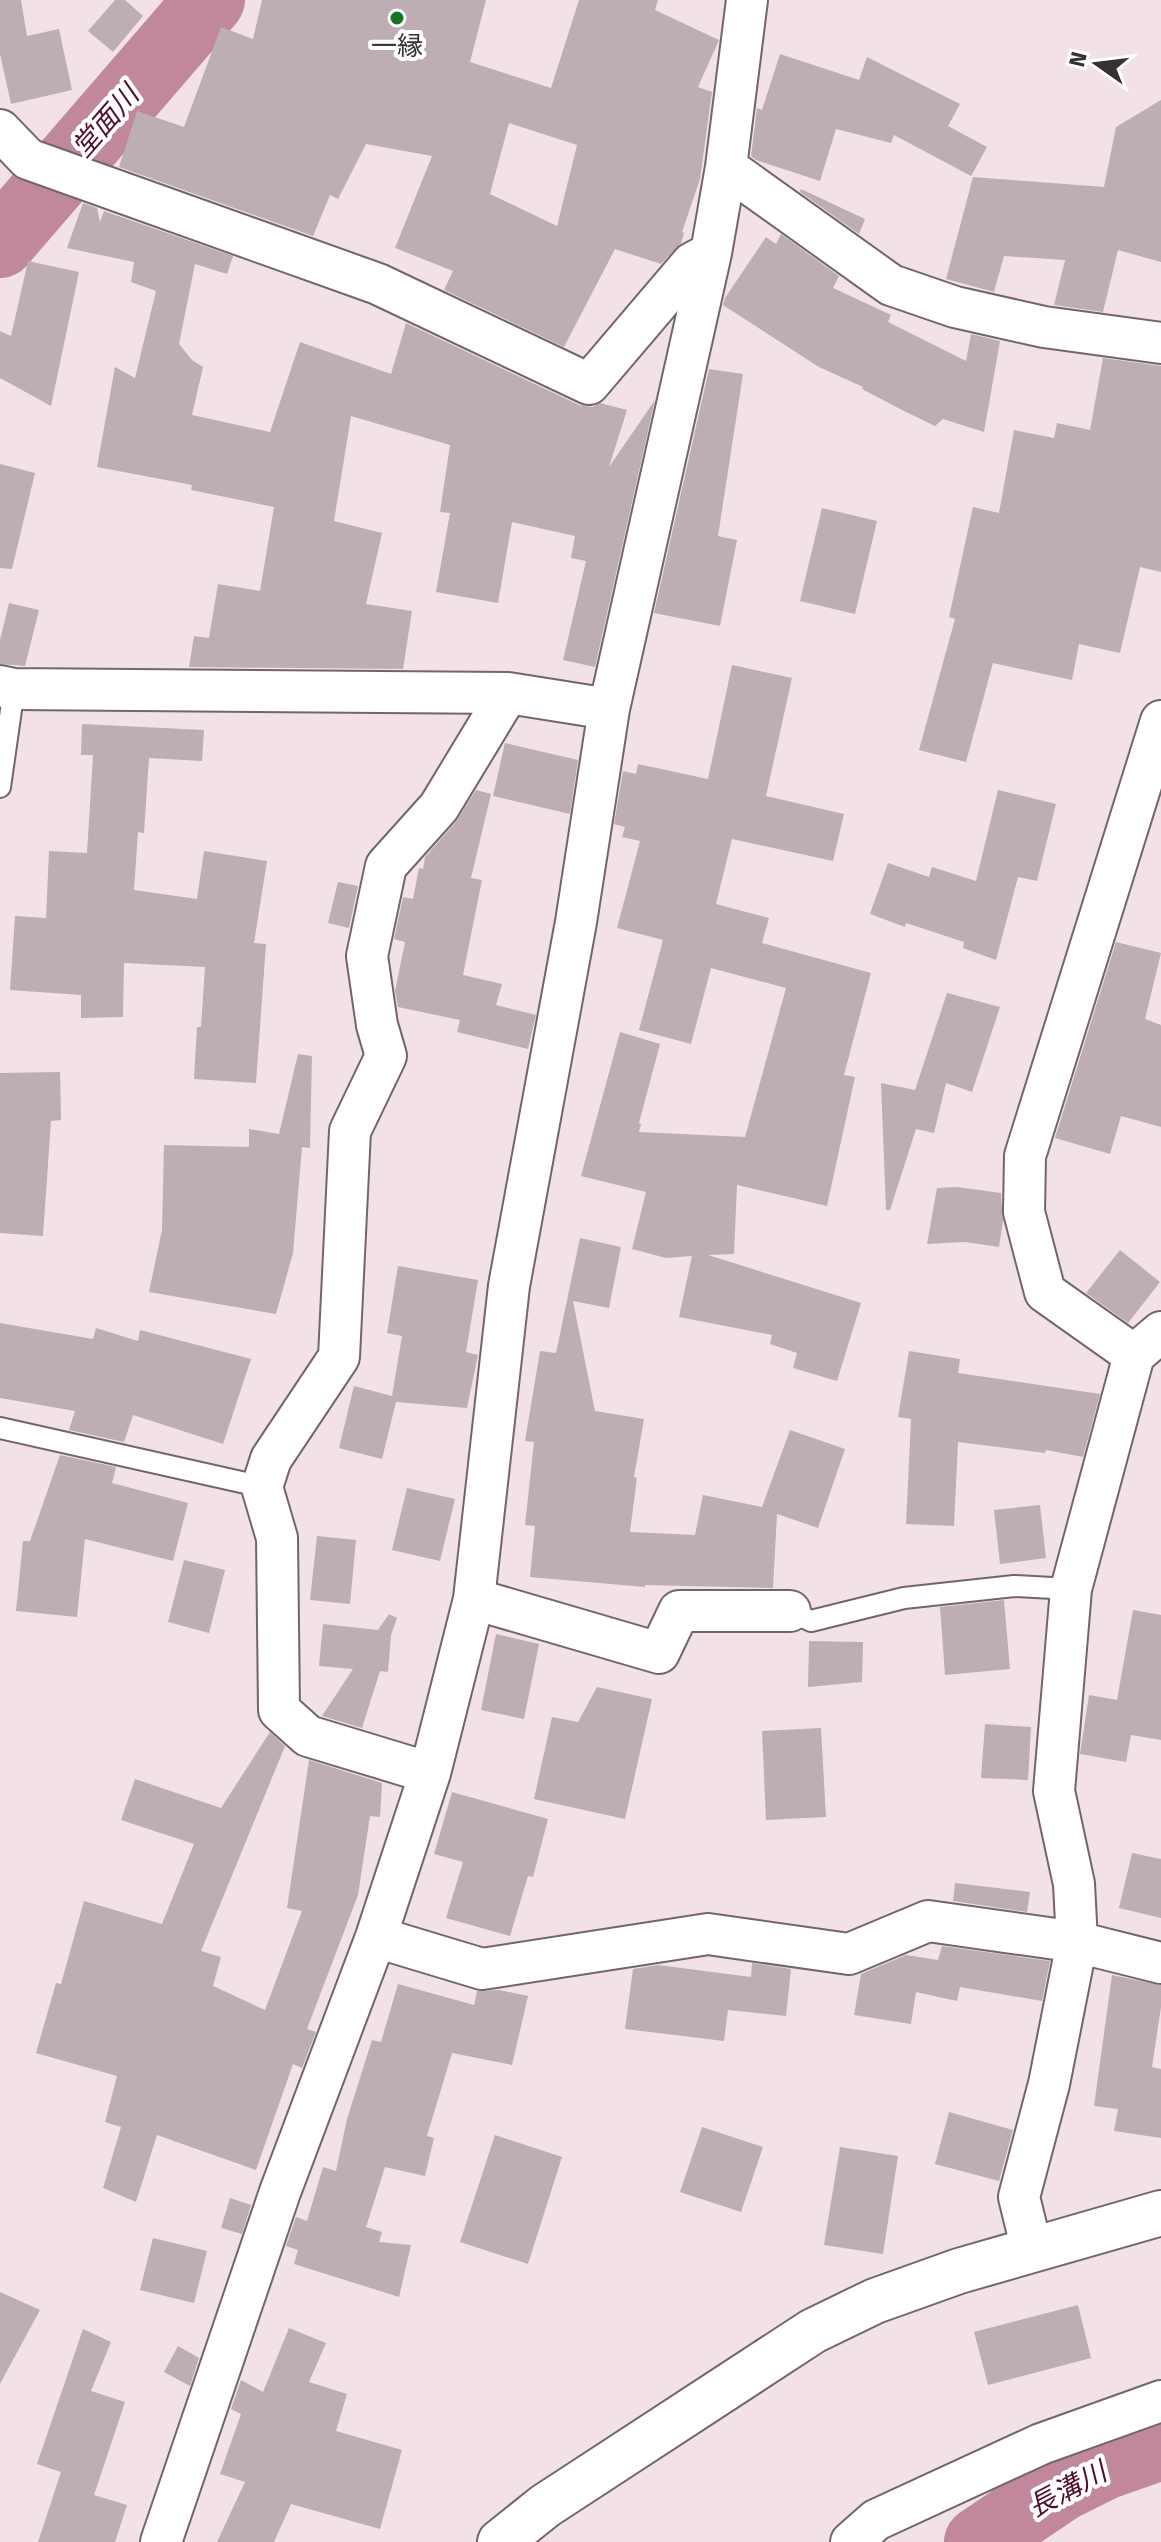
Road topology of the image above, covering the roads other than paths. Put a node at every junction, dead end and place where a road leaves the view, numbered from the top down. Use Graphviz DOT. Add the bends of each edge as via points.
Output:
graph roads {
  1 [pos="747,0"];
  2 [pos="0,130"];
  3 [pos="726,167"];
  4 [pos="711,253"];
  5 [pos="1161,343"];
  6 [pos="7,687"];
  7 [pos="508,693"];
  8 [pos="609,709"];
  9 [pos="1161,721"];
  10 [pos="0,787"];
  11 [pos="1147,1344"];
  12 [pos="0,1428"];
  13 [pos="250,1484"];
  14 [pos="1071,1589"];
  15 [pos="474,1599"];
  16 [pos="790,1611"];
  17 [pos="430,1773"];
  18 [pos="376,1937"];
  19 [pos="1077,1942"];
  20 [pos="1161,1963"];
  21 [pos="1161,2213"];
  22 [pos="1032,2250"];
  23 [pos="1161,2401"];
  24 [pos="161,2542"];
  25 [pos="500,2542"];
  26 [pos="851,2542"];
  1 -- 3 [label="street"];
  2 -- 4 [label="street" via="28,159 378,284 589,384 692,263"];
  3 -- 4 [label="street"];
  3 -- 5 [label="street" via="891,285 955,307 1044,327"];
  4 -- 8 [label="street"];
  6 -- 7 [label="street"];
  6 -- 10 [label="lane"];
  7 -- 8 [label="street"];
  7 -- 17 [label="street" via="439,807 386,866 367,956 386,1056 350,1131 339,1357 271,1459 262,1487 277,1538 279,1710 308,1736"];
  8 -- 15 [label="street" via="509,1286"];
  9 -- 11 [label="street" via="1025,1156 1024,1212 1045,1292"];
  11 -- 14 [label="street"];
  12 -- 13 [label="lane"];
  14 -- 16 [label="lane" via="1014,1586 904,1598 811,1621"];
  14 -- 19 [label="street" via="1054,1791 1074,1884"];
  15 -- 16 [label="street" via="659,1653 679,1611"];
  15 -- 17 [label="street"];
  17 -- 18 [label="street"];
  18 -- 19 [label="street" via="482,1969 708,1934 849,1954 928,1921"];
  18 -- 24 [label="street" via="280,2192"];
  19 -- 20 [label="street"];
  19 -- 22 [label="street" via="1049,2084 1019,2197"];
  21 -- 22 [label="street"];
  22 -- 25 [label="street" via="875,2301 813,2331 545,2506"];
  23 -- 26 [label="street" via="1041,2444 876,2520"];
}
